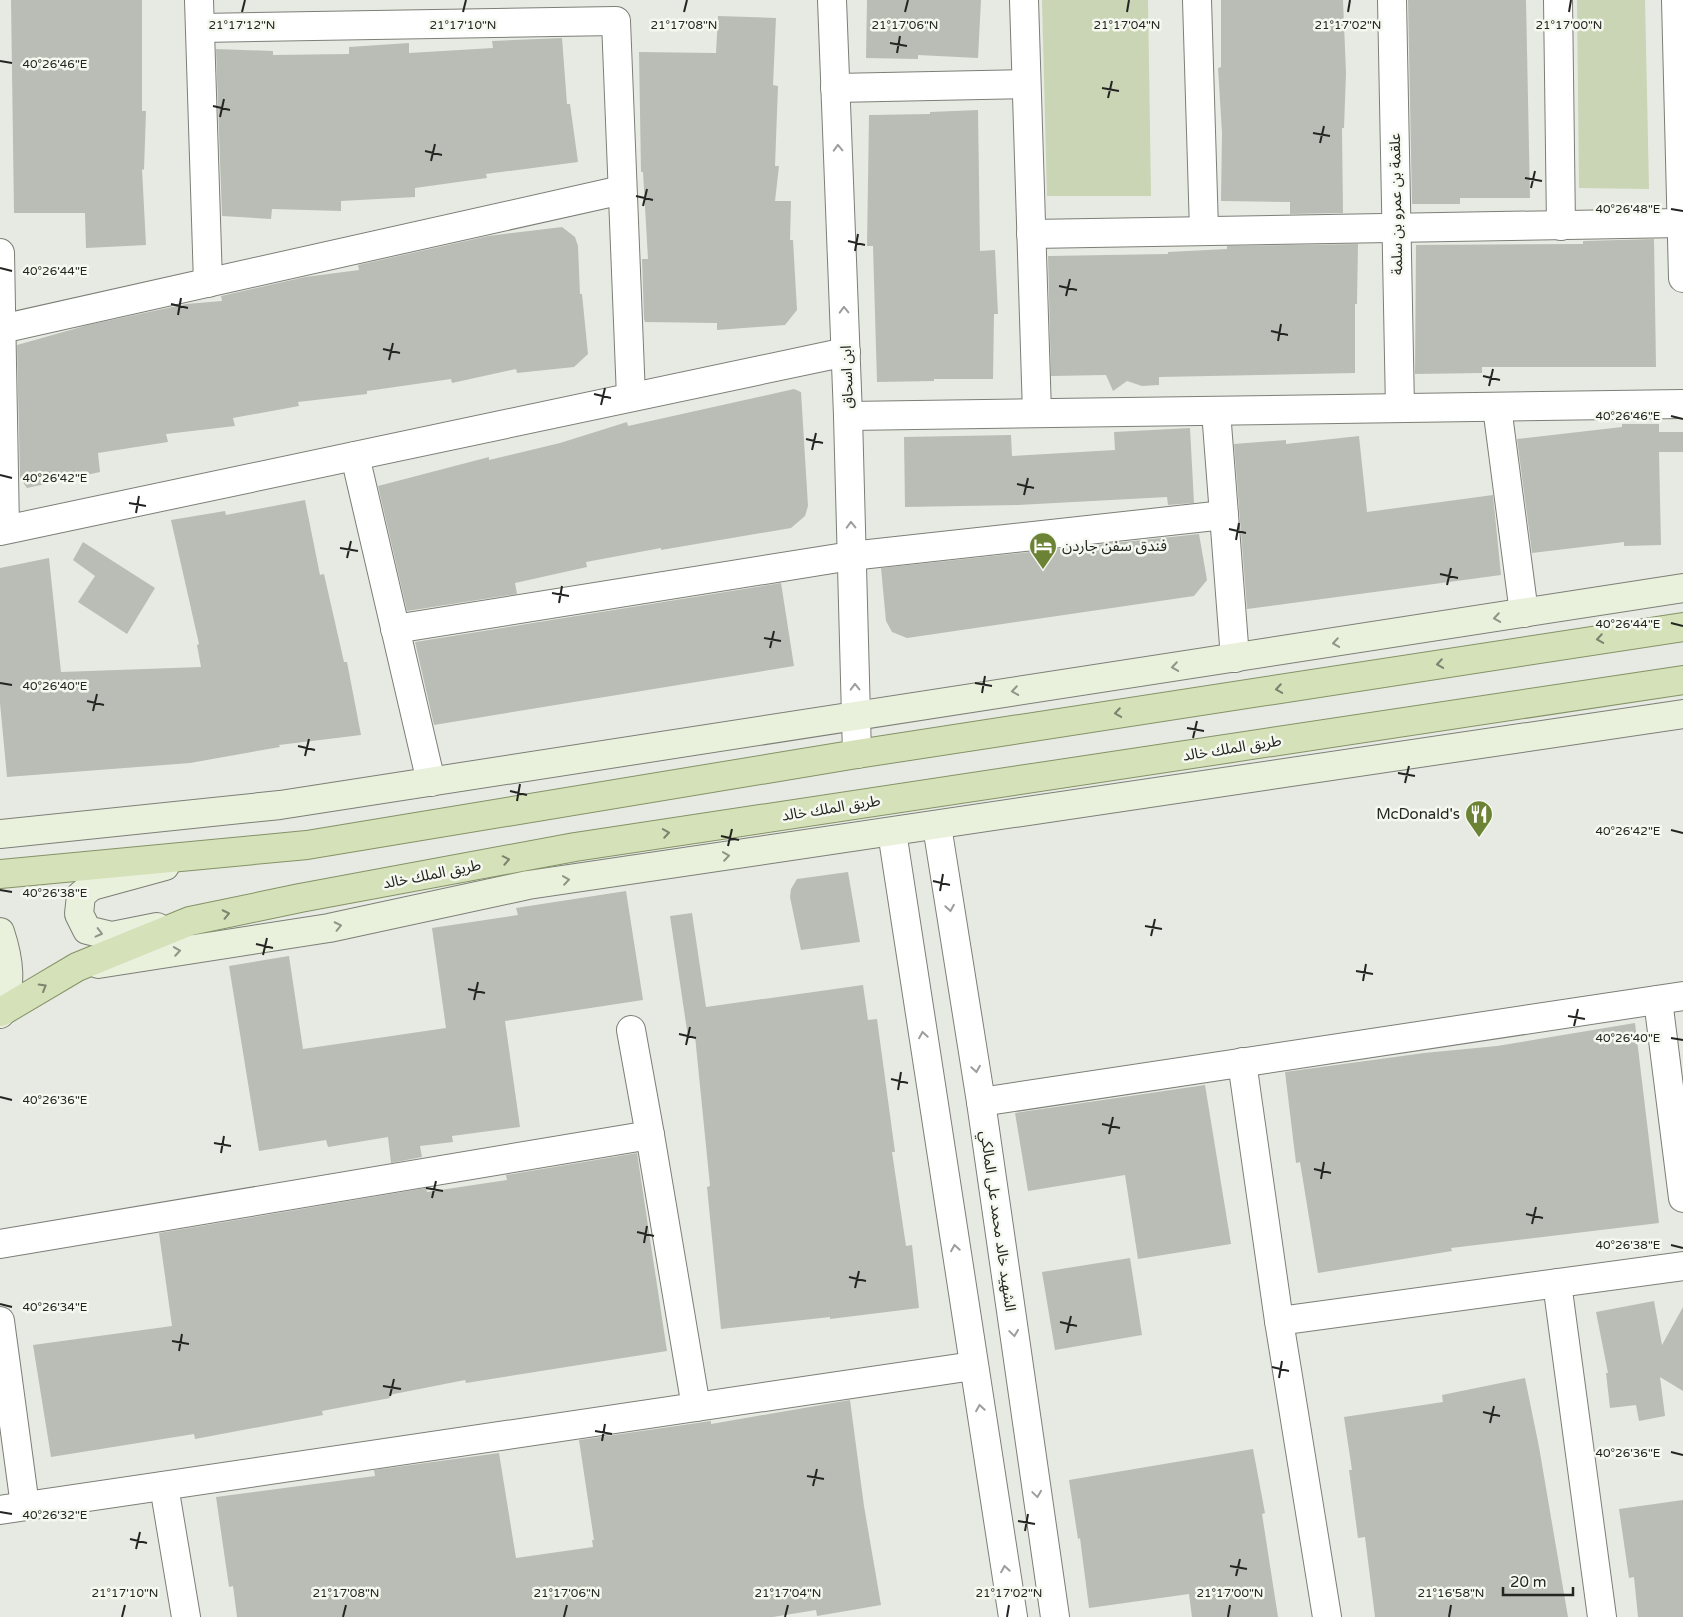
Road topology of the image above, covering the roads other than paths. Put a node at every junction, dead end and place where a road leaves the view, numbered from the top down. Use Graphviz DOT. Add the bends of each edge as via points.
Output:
graph roads {
  1 [pos="199,0"];
  2 [pos="832,0"];
  3 [pos="1024,0"];
  4 [pos="1197,0"];
  5 [pos="1392,0"];
  6 [pos="1558,0"];
  7 [pos="1676,0"];
  8 [pos="200,28"];
  9 [pos="1026,84"];
  10 [pos="835,88"];
  11 [pos="622,190"];
  12 [pos="1681,223"];
  13 [pos="1396,226"];
  14 [pos="1561,226"];
  15 [pos="1204,230"];
  16 [pos="1031,234"];
  17 [pos="0,253"];
  18 [pos="1683,278"];
  19 [pos="208,283"];
  20 [pos="2,329"];
  21 [pos="846,352"];
  22 [pos="631,397"];
  23 [pos="1683,404"];
  24 [pos="1497,407"];
  25 [pos="1400,408"];
  26 [pos="1216,411"];
  27 [pos="1037,413"];
  28 [pos="848,416"];
  29 [pos="355,456"];
  30 [pos="1224,515"];
  31 [pos="3,530"];
  32 [pos="852,556"];
  33 [pos="1683,588"];
  34 [pos="1524,614"];
  35 [pos="1683,627"];
  36 [pos="396,629"];
  37 [pos="1235,658"];
  38 [pos="1683,680"];
  39 [pos="1683,714"];
  40 [pos="856,715"];
  41 [pos="856,754"];
  42 [pos="431,782"];
  43 [pos="937,826"];
  44 [pos="892,832"];
  45 [pos="0,834"];
  46 [pos="196,857"];
  47 [pos="0,874"];
  48 [pos="190,921"];
  49 [pos="0,932"];
  50 [pos="77,967"];
  51 [pos="1670,998"];
  52 [pos="1,1013"];
  53 [pos="631,1030"];
  54 [pos="1242,1062"];
  55 [pos="981,1102"];
  56 [pos="650,1135"];
  57 [pos="1683,1198"];
  58 [pos="0,1244"];
  59 [pos="1683,1266"];
  60 [pos="1557,1283"];
  61 [pos="0,1321"];
  62 [pos="1279,1321"];
  63 [pos="973,1366"];
  64 [pos="696,1407"];
  65 [pos="164,1486"];
  66 [pos="13,1508"];
  67 [pos="186,1617"];
  68 [pos="1013,1617"];
  69 [pos="1055,1617"];
  70 [pos="1327,1617"];
  71 [pos="1602,1617"];
  1 -- 8 [label="street"];
  2 -- 10 [label="street, ابن اسحاق"];
  3 -- 9 [label="street"];
  4 -- 15 [label="street"];
  5 -- 13 [label="street, علقمة بن عمرو بن سلمة"];
  6 -- 14 [label="street"];
  7 -- 12 [label="street"];
  8 -- 11 [label="street" via="616,21"];
  8 -- 19 [label="street"];
  9 -- 10 [label="street"];
  9 -- 16 [label="street"];
  21 -- 10 [label="street, ابن اسحاق, one-way"];
  11 -- 19 [label="street"];
  11 -- 22 [label="street"];
  12 -- 14 [label="street"];
  12 -- 18 [label="street"];
  13 -- 14 [label="street"];
  13 -- 15 [label="street"];
  13 -- 25 [label="street, علقمة بن عمرو بن سلمة"];
  15 -- 16 [label="street"];
  16 -- 27 [label="street"];
  17 -- 20 [label="street"];
  19 -- 20 [label="street"];
  20 -- 31 [label="street"];
  21 -- 22 [label="street"];
  21 -- 28 [label="street, ابن اسحاق"];
  22 -- 29 [label="street"];
  23 -- 24 [label="street"];
  24 -- 25 [label="street"];
  24 -- 34 [label="street"];
  25 -- 26 [label="street"];
  26 -- 27 [label="street"];
  26 -- 30 [label="street"];
  27 -- 28 [label="street"];
  32 -- 28 [label="street, ابن اسحاق, one-way"];
  29 -- 31 [label="street"];
  29 -- 36 [label="street"];
  30 -- 32 [label="street"];
  30 -- 37 [label="street"];
  32 -- 36 [label="street"];
  40 -- 32 [label="street, ابن اسحاق, one-way"];
  33 -- 34 [label="main road"];
  34 -- 37 [label="main road, one-way"];
  35 -- 41 [label="main road, one-way"];
  36 -- 42 [label="street"];
  37 -- 40 [label="main road, one-way"];
  48 -- 38 [label="main road, طريق الملك خالد, one-way" via="575,847"];
  39 -- 43 [label="main road"];
  40 -- 41 [label="street, ابن اسحاق"];
  40 -- 42 [label="main road"];
  41 -- 46 [label="main road" via="307,845"];
  42 -- 45 [label="main road" via="280,805"];
  43 -- 44 [label="main road"];
  43 -- 55 [label="street, الشهيد خالد محمد على المالكي, one-way"];
  50 -- 44 [label="main road, one-way" via="329,928 528,885"];
  63 -- 44 [label="street, one-way"];
  46 -- 47 [label="main road"];
  46 -- 48 [label="main road, one-way" via="92,886 80,895 79,914 87,930 112,936"];
  48 -- 50 [label="main road, طريق الملك خالد"];
  49 -- 52 [label="main road" via="8,956 9,984"];
  52 -- 50 [label="main road, طريق الملك خالد, one-way"];
  51 -- 54 [label="street"];
  51 -- 57 [label="street"];
  53 -- 56 [label="street"];
  54 -- 55 [label="street"];
  54 -- 62 [label="street"];
  55 -- 69 [label="street, الشهيد خالد محمد على المالكي, one-way"];
  56 -- 58 [label="street"];
  56 -- 64 [label="street"];
  59 -- 60 [label="street"];
  60 -- 62 [label="street"];
  60 -- 71 [label="street"];
  61 -- 66 [label="street"];
  62 -- 70 [label="street"];
  63 -- 64 [label="street"];
  68 -- 63 [label="street, one-way"];
  64 -- 65 [label="street"];
  65 -- 66 [label="street"];
  65 -- 67 [label="street"];
}
